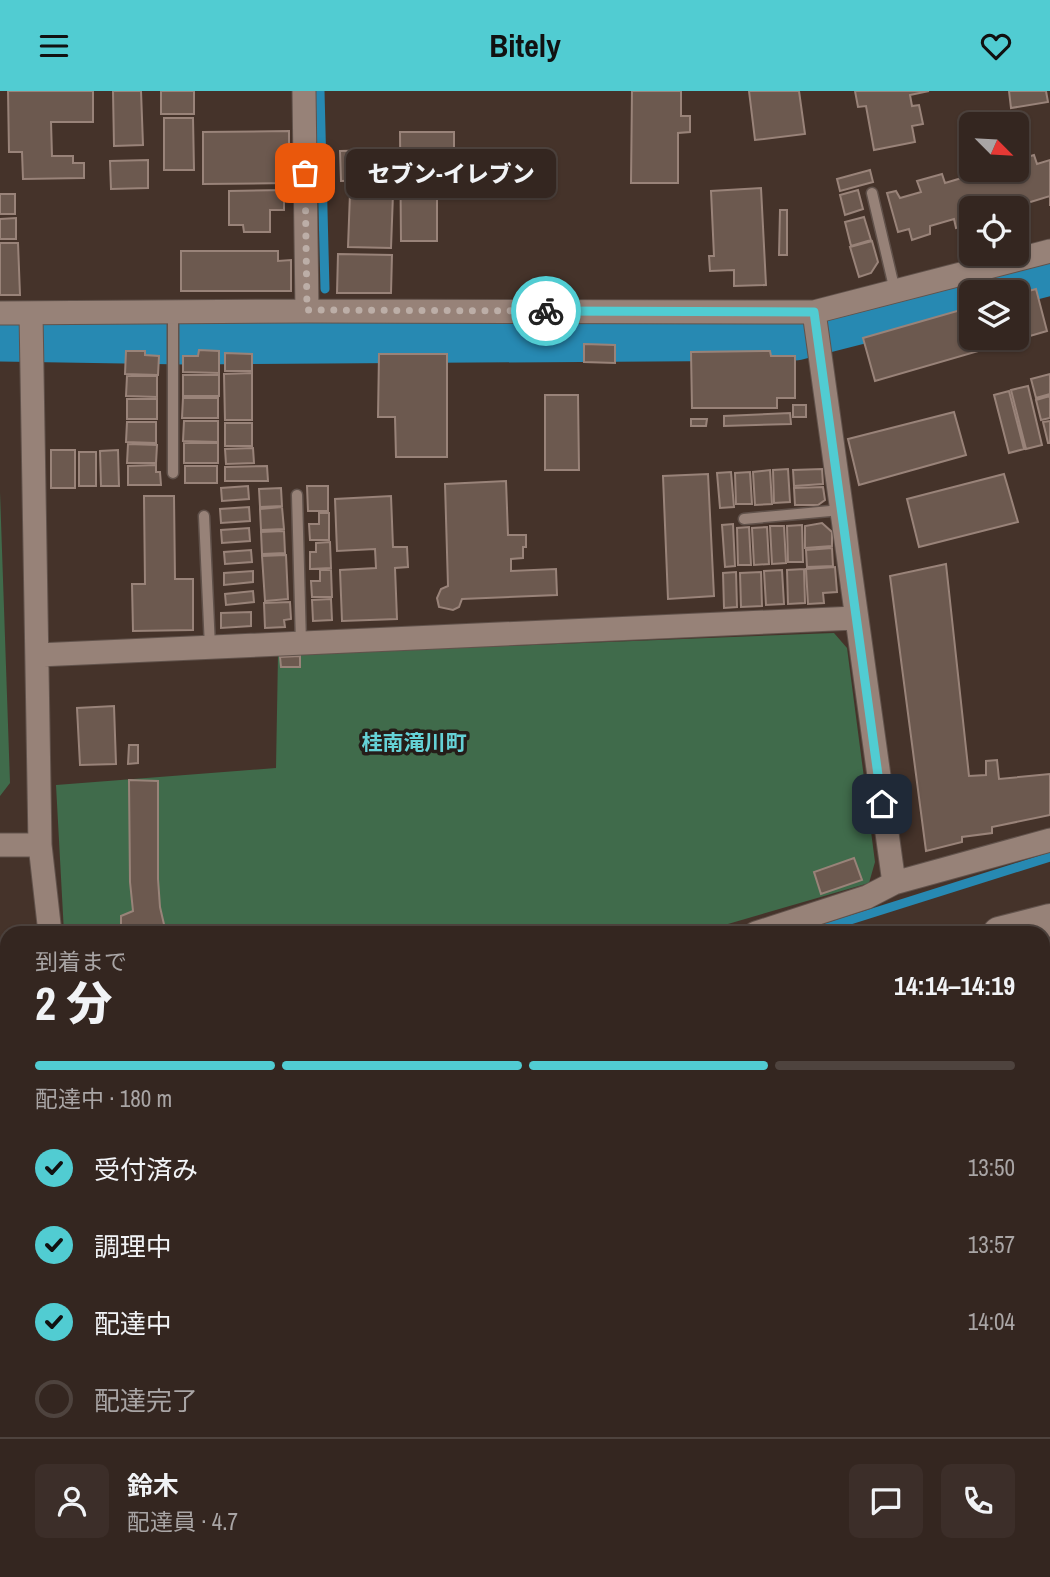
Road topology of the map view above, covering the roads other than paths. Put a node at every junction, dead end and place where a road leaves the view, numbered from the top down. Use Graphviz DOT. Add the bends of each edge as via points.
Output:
graph roads {
  1 [pos="304,91"];
  2 [pos="872,193"];
  3 [pos="1050,251"];
  4 [pos="895,291"];
  5 [pos="307,310"];
  6 [pos="0,313"];
  7 [pos="815,316"];
  8 [pos="173,321"];
  9 [pos="31,329"];
  10 [pos="173,473"];
  11 [pos="297,495"];
  12 [pos="841,510"];
  13 [pos="204,516"];
  14 [pos="744,519"];
  15 [pos="855,618"];
  16 [pos="301,643"];
  17 [pos="210,647"];
  18 [pos="38,655"];
  19 [pos="1050,840"];
  20 [pos="0,845"];
  21 [pos="40,845"];
  22 [pos="894,883"];
  23 [pos="1050,921"];
  24 [pos="49,926"];
  25 [pos="778,926"];
  26 [pos="1029,926"];
  1 -- 5 [label="street"];
  2 -- 4 [label="lane"];
  3 -- 4 [label="street"];
  4 -- 7 [label="street"];
  5 -- 7 [label="street"];
  5 -- 8 [label="street"];
  6 -- 9 [label="street"];
  7 -- 12 [label="street"];
  8 -- 9 [label="street"];
  8 -- 10 [label="lane"];
  9 -- 18 [label="street"];
  11 -- 16 [label="lane"];
  12 -- 14 [label="lane"];
  12 -- 15 [label="street"];
  13 -- 17 [label="lane"];
  15 -- 16 [label="street"];
  15 -- 22 [label="street"];
  16 -- 17 [label="street"];
  17 -- 18 [label="street"];
  18 -- 21 [label="street"];
  19 -- 22 [label="street"];
  20 -- 21 [label="street"];
  21 -- 24 [label="street"];
  22 -- 25 [label="street" via="867,897"];
  23 -- 26 [label="main road"];
}
